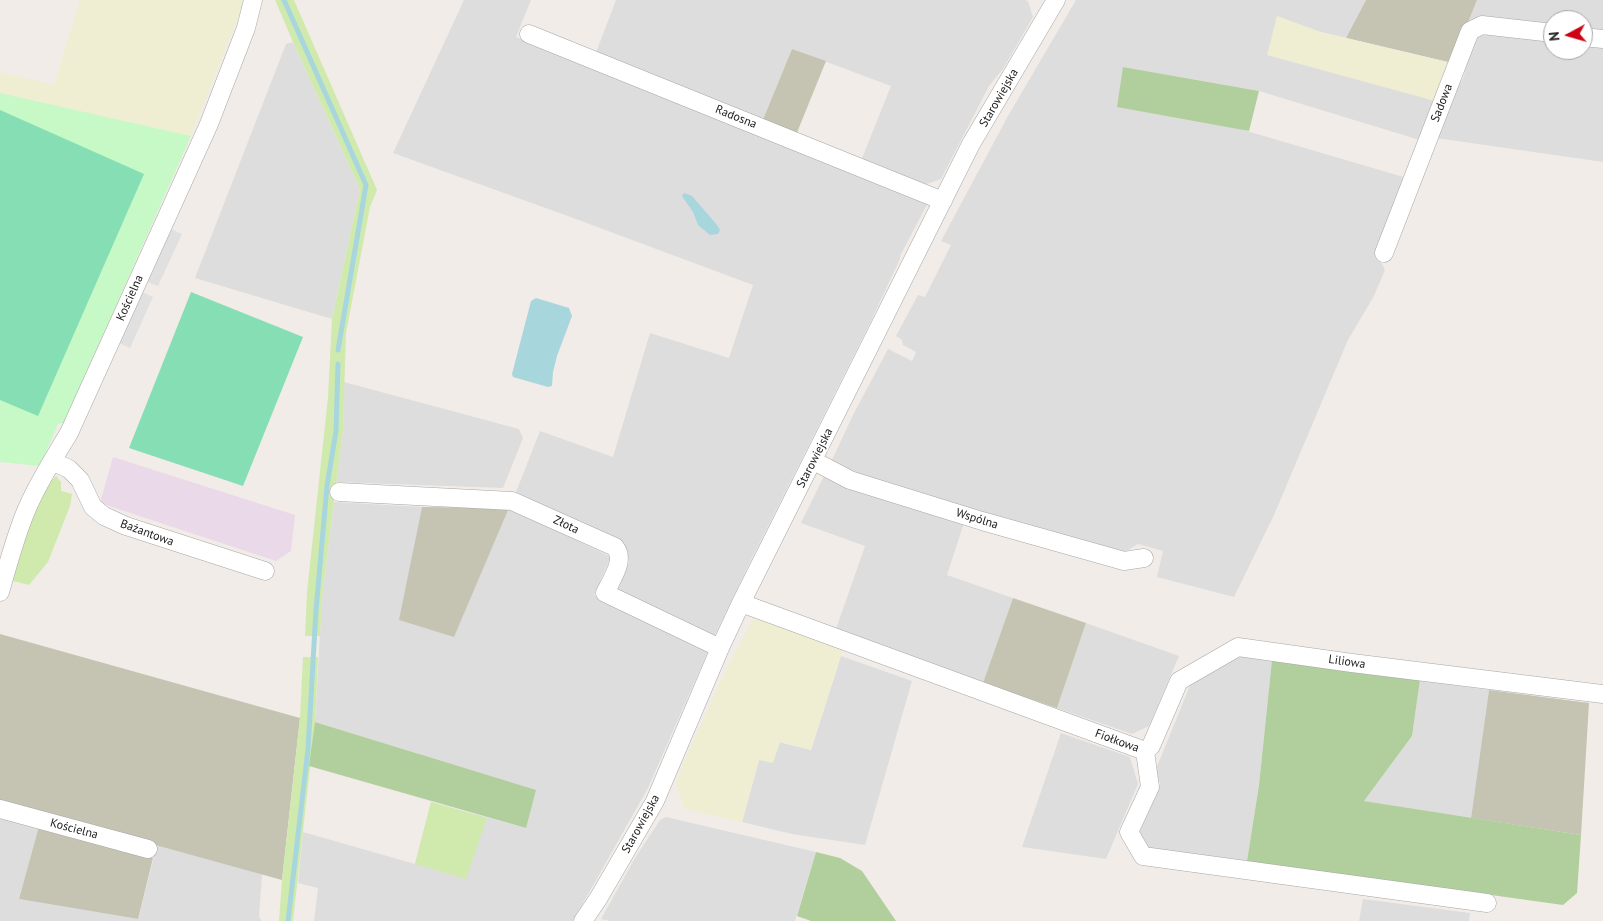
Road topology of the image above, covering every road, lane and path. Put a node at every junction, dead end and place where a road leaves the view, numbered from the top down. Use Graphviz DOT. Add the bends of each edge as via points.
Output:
graph roads {
  1 [pos="253,0"];
  2 [pos="1049,2"];
  3 [pos="1543,33"];
  4 [pos="529,34"];
  5 [pos="943,201"];
  6 [pos="1384,253"];
  7 [pos="52,461"];
  8 [pos="814,461"];
  9 [pos="339,492"];
  10 [pos="1144,558"];
  11 [pos="265,571"];
  12 [pos="0,592"];
  13 [pos="741,604"];
  14 [pos="720,648"];
  15 [pos="1603,694"];
  16 [pos="1145,751"];
  17 [pos="0,809"];
  18 [pos="148,849"];
  19 [pos="1487,903"];
  20 [pos="584,921"];
  1 -- 7 [label="street, Kościelna" via="246,28 208,124 69,433"];
  2 -- 5 [label="street, Starowiejska"];
  3 -- 6 [label="street, Sadowa" via="1482,25 1470,31"];
  4 -- 5 [label="street, Radosna"];
  5 -- 8 [label="street, Starowiejska"];
  7 -- 11 [label="street, Bażantowa" via="69,469 80,480 93,507 104,516"];
  7 -- 12 [label="street, Kościelna" via="26,510"];
  8 -- 10 [label="street, Wspólna" via="850,480 982,521 1124,561"];
  8 -- 13 [label="street, Starowiejska"];
  9 -- 14 [label="street, Złota" via="512,501 615,548 620,560 605,593"];
  13 -- 14 [label="street, Starowiejska"];
  13 -- 16 [label="street, Fiołkowa"];
  14 -- 20 [label="street, Starowiejska" via="655,802"];
  15 -- 16 [label="street, Liliowa" via="1238,647 1179,681 1151,746"];
  16 -- 19 [label="street, Fiołkowa" via="1150,787 1129,832 1143,856"];
  17 -- 18 [label="street, Kościelna"];
}
